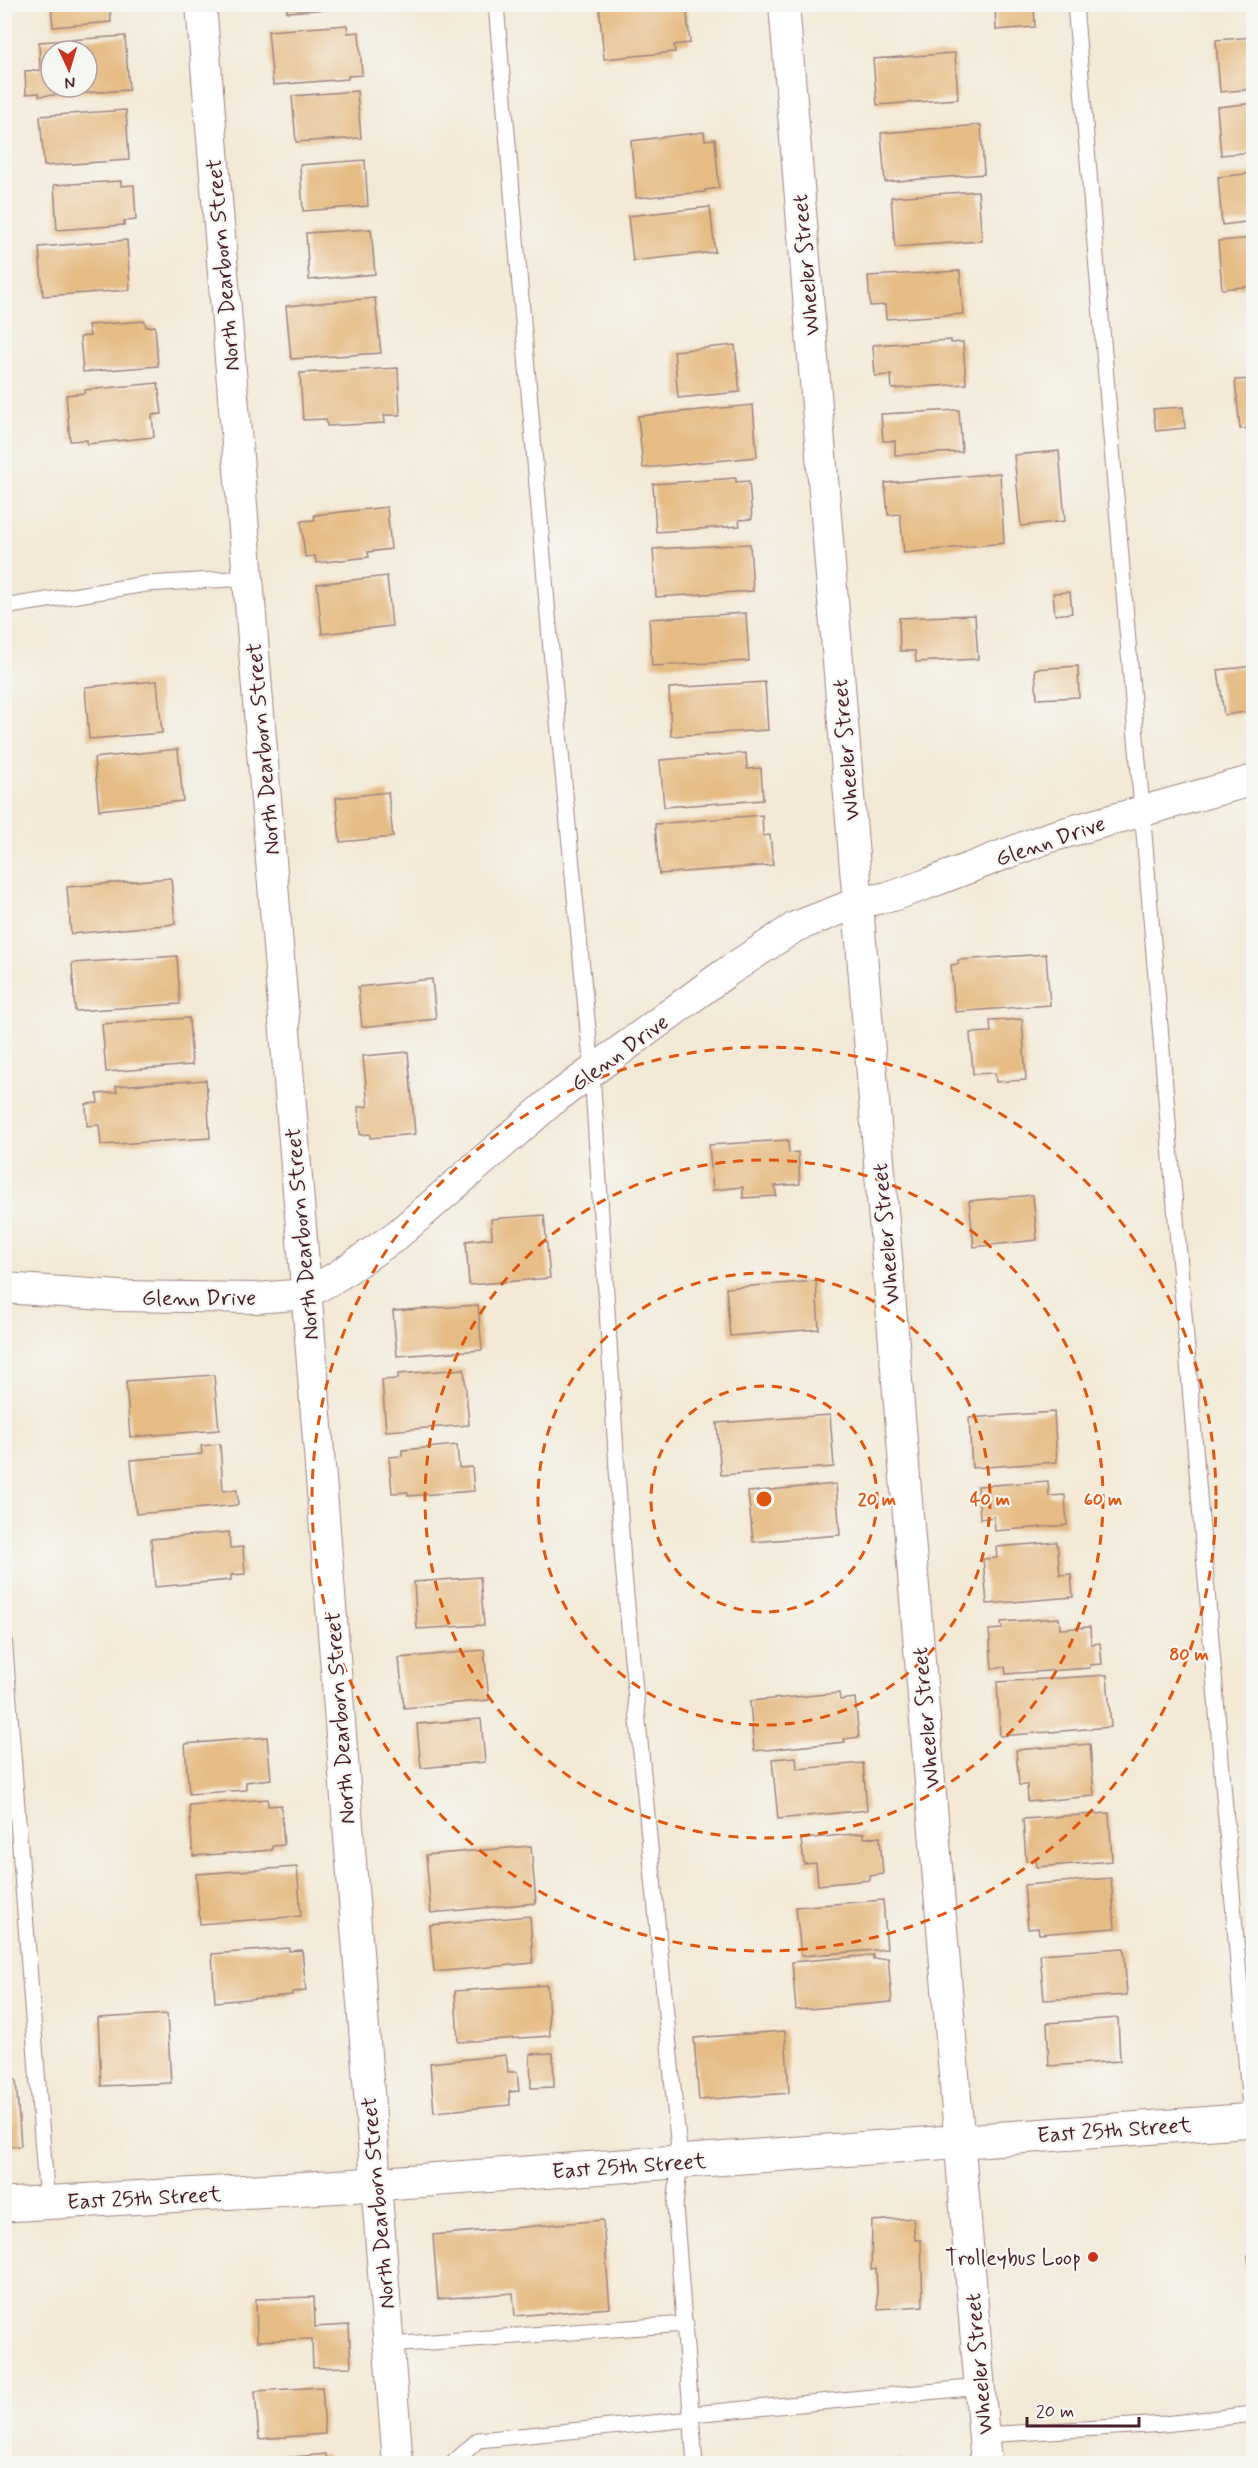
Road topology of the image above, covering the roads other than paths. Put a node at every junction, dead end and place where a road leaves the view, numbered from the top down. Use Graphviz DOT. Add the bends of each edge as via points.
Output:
graph roads {
  1 [pos="201,4"];
  2 [pos="495,4"];
  3 [pos="784,4"];
  4 [pos="1075,4"];
  5 [pos="248,578"];
  6 [pos="4,607"];
  7 [pos="1254,780"];
  8 [pos="1143,810"];
  9 [pos="857,903"];
  10 [pos="592,1071"];
  11 [pos="4,1288"];
  12 [pos="306,1294"];
  13 [pos="4,1636"];
  14 [pos="1252,2120"];
  15 [pos="960,2141"];
  16 [pos="680,2161"];
  17 [pos="376,2184"];
  18 [pos="47,2203"];
  19 [pos="4,2205"];
  20 [pos="686,2324"];
  21 [pos="388,2345"];
  22 [pos="980,2387"];
  23 [pos="1254,2414"];
  24 [pos="692,2416"];
  25 [pos="984,2449"];
  26 [pos="398,2463"];
  27 [pos="452,2463"];
  28 [pos="695,2463"];
  1 -- 5 [label="street, North Dearborn Street"];
  2 -- 10 [label="lane"];
  3 -- 9 [label="street, Wheeler Street"];
  4 -- 8 [label="lane"];
  5 -- 6 [label="lane" via="146,584"];
  5 -- 12 [label="street, North Dearborn Street"];
  7 -- 8 [label="street, Glenn Drive"];
  8 -- 9 [label="street, Glenn Drive" via="1050,837 893,896"];
  8 -- 14 [label="lane" via="1198,1527"];
  9 -- 10 [label="street, Glenn Drive" via="795,927"];
  9 -- 15 [label="street, Wheeler Street"];
  10 -- 12 [label="street, Glenn Drive" via="544,1107 396,1236"];
  10 -- 16 [label="lane" via="623,1564"];
  11 -- 12 [label="street, Glenn Drive" via="119,1296 256,1298"];
  12 -- 17 [label="street, North Dearborn Street"];
  13 -- 18 [label="lane"];
  14 -- 15 [label="street, East 25th Street"];
  15 -- 16 [label="street, East 25th Street"];
  15 -- 22 [label="street, Wheeler Street"];
  16 -- 17 [label="street, East 25th Street"];
  16 -- 20 [label="lane" via="675,2206"];
  17 -- 18 [label="street, East 25th Street"];
  17 -- 21 [label="street, North Dearborn Street"];
  18 -- 19 [label="street, East 25th Street"];
  20 -- 21 [label="lane"];
  20 -- 24 [label="lane"];
  21 -- 26 [label="street, North Dearborn Street"];
  22 -- 24 [label="lane"];
  22 -- 25 [label="street, Wheeler Street"];
  23 -- 25 [label="lane"];
  24 -- 27 [label="lane" via="478,2440"];
  24 -- 28 [label="lane"];
}
